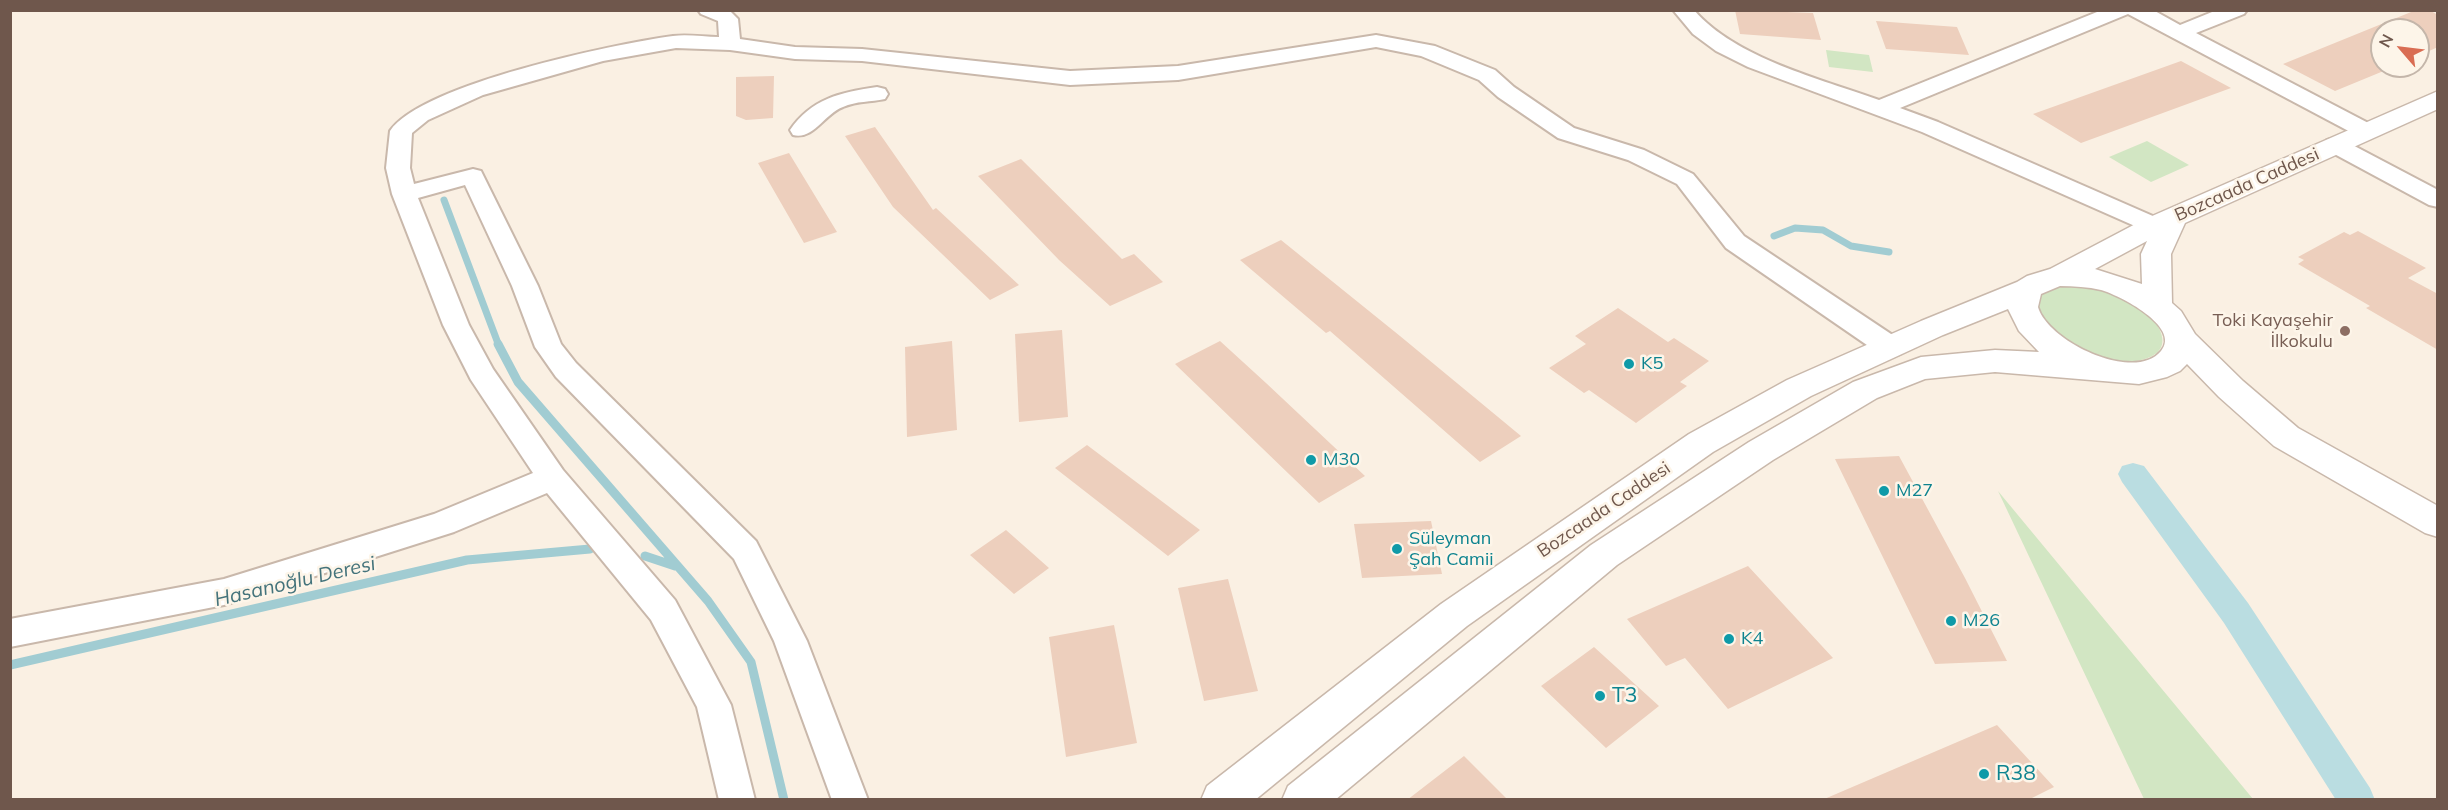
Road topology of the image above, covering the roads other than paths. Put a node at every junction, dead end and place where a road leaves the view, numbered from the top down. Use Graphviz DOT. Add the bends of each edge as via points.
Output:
graph roads {
  1 [pos="708,10"];
  2 [pos="1683,10"];
  3 [pos="2121,10"];
  4 [pos="2136,10"];
  5 [pos="2236,10"];
  6 [pos="2179,33"];
  7 [pos="730,44"];
  8 [pos="877,94"];
  9 [pos="2438,99"];
  10 [pos="1880,108"];
  11 [pos="801,130"];
  12 [pos="2366,131"];
  13 [pos="2335,145"];
  14 [pos="404,194"];
  15 [pos="2438,200"];
  16 [pos="2162,223"];
  17 [pos="2061,276"];
  18 [pos="2028,289"];
  19 [pos="2157,306"];
  20 [pos="2180,338"];
  21 [pos="1890,347"];
  22 [pos="2109,371"];
  23 [pos="552,478"];
  24 [pos="2438,523"];
  25 [pos="10,633"];
  26 [pos="737,800"];
  27 [pos="850,800"];
  28 [pos="1222,800"];
  29 [pos="1303,800"];
  1 -- 7 [label="street" via="728,19"];
  2 -- 10 [label="street" via="1700,30 1723,47"];
  3 -- 10 [label="street"];
  4 -- 6 [label="street"];
  5 -- 6 [label="street"];
  6 -- 12 [label="street"];
  7 -- 14 [label="street" via="676,42 601,55 475,90 420,115 400,131 398,168"];
  7 -- 21 [label="street" via="1070,78 1178,73 1376,41 1427,51 1487,75 1566,133 1636,155 1685,179 1735,242"];
  8 -- 11 [label="street" via="830,102"];
  9 -- 12 [label="street, Bozcaada Caddesi"];
  10 -- 16 [label="street"];
  12 -- 13 [label="street, Bozcaada Caddesi"];
  13 -- 15 [label="street"];
  13 -- 16 [label="street, Bozcaada Caddesi"];
  14 -- 23 [label="street" via="456,325 481,373"];
  14 -- 27 [label="street" via="473,176 549,347 566,370 745,550 790,639"];
  16 -- 17 [label="street, Bozcaada Caddesi"];
  16 -- 19 [label="street" via="2156,254"];
  17 -- 18 [label="street, Bozcaada Caddesi"];
  17 -- 19 [label="street" via="2110,282"];
  18 -- 21 [label="street, Bozcaada Caddesi"];
  18 -- 22 [label="street" via="2022,302 2026,318 2038,334 2065,354"];
  19 -- 20 [label="street" via="2173,322"];
  20 -- 22 [label="street" via="2180,352 2171,363 2156,371"];
  20 -- 24 [label="street" via="2286,437"];
  21 -- 28 [label="street, Bozcaada Caddesi" via="1799,388 1701,444 1454,615"];
  22 -- 29 [label="street, Bozcaada Caddesi" via="1995,361 1921,368 1864,390 1761,451 1604,555"];
  23 -- 25 [label="street" via="443,523 224,592"];
  23 -- 26 [label="street" via="663,610 714,705"];
}
